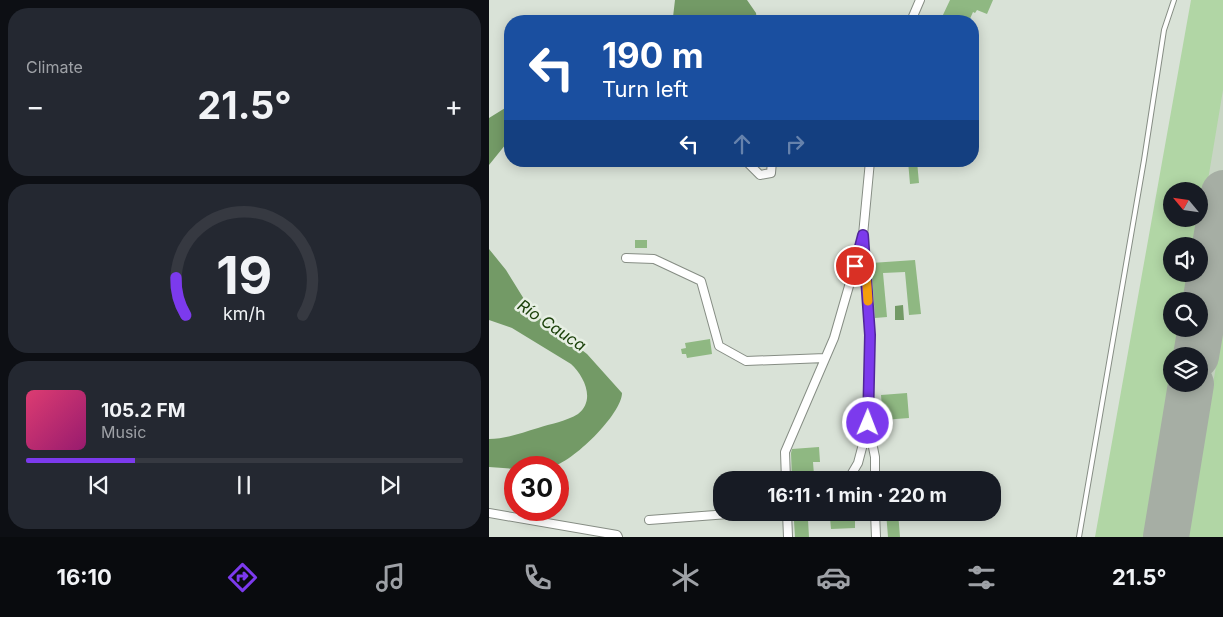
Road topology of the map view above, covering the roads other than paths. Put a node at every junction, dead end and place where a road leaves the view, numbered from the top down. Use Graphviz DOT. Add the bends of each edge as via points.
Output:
graph roads {
  1 [pos="920,0"];
  2 [pos="1174,0"];
  3 [pos="914,15"];
  4 [pos="751,167"];
  5 [pos="772,167"];
  6 [pos="869,167"];
  7 [pos="863,235"];
  8 [pos="626,258"];
  9 [pos="825,358"];
  10 [pos="868,423"];
  11 [pos="786,471"];
  12 [pos="853,471"];
  13 [pos="875,471"];
  14 [pos="489,513"];
  15 [pos="713,515"];
  16 [pos="649,520"];
  17 [pos="787,521"];
  18 [pos="875,521"];
  19 [pos="617,537"];
  20 [pos="788,537"];
  21 [pos="876,537"];
  22 [pos="1079,537"];
  1 -- 3 [label="street"];
  2 -- 22 [label="lane" via="1164,30"];
  4 -- 5 [label="street" via="760,175 771,173"];
  6 -- 7 [label="street"];
  7 -- 9 [label="street" via="834,338"];
  7 -- 10 [label="street" via="870,335"];
  8 -- 9 [label="street" via="654,259 701,281 719,346 746,361"];
  9 -- 11 [label="street" via="785,452"];
  10 -- 12 [label="street"];
  10 -- 13 [label="street"];
  14 -- 19 [label="street"];
  15 -- 16 [label="street"];
  17 -- 20 [label="street"];
  18 -- 21 [label="street"];
}
